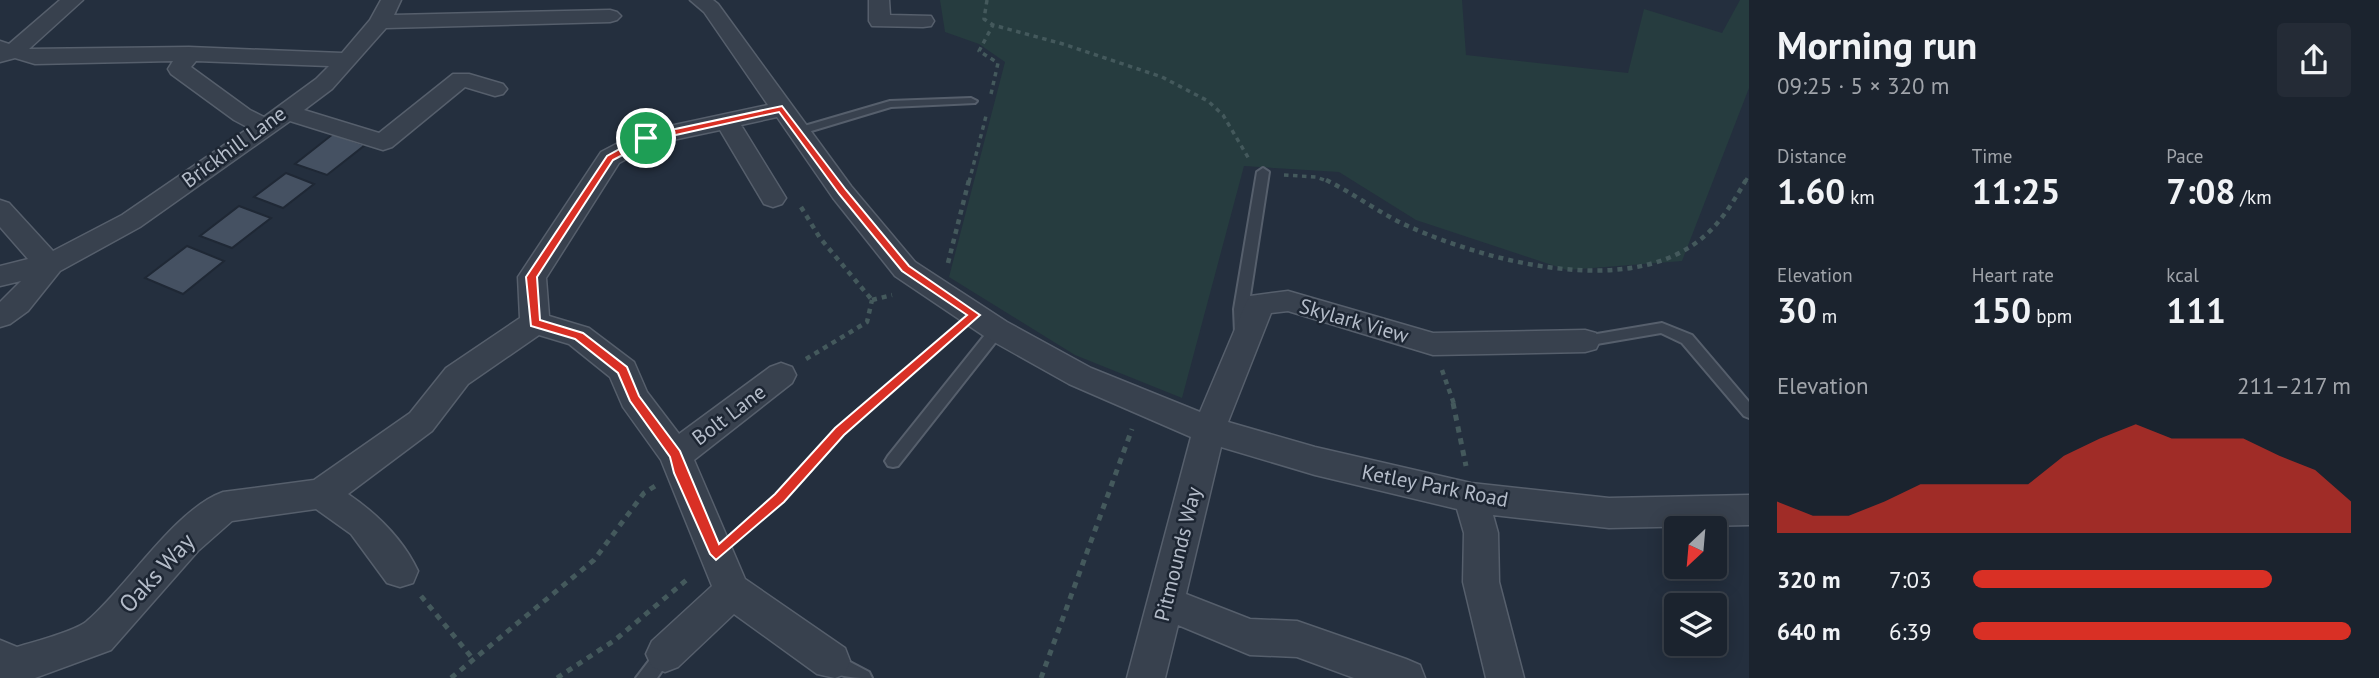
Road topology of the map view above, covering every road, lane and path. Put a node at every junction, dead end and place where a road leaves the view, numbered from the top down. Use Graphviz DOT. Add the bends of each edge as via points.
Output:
graph roads {
  1 [pos="73,0"];
  2 [pos="700,0"];
  3 [pos="879,0"];
  4 [pos="987,0"];
  5 [pos="385,11"];
  6 [pos="610,16"];
  7 [pos="923,21"];
  8 [pos="993,25"];
  9 [pos="5,51"];
  10 [pos="188,54"];
  11 [pos="348,60"];
  12 [pos="495,89"];
  13 [pos="990,98"];
  14 [pos="971,101"];
  15 [pos="782,108"];
  16 [pos="988,109"];
  17 [pos="275,119"];
  18 [pos="727,121"];
  19 [pos="798,131"];
  20 [pos="1263,172"];
  21 [pos="1749,175"];
  22 [pos="773,198"];
  23 [pos="798,202"];
  24 [pos="0,209"];
  25 [pos="50,264"];
  26 [pos="0,276"];
  27 [pos="929,285"];
  28 [pos="0,316"];
  29 [pos="535,323"];
  30 [pos="986,323"];
  31 [pos="1585,341"];
  32 [pos="1433,344"];
  33 [pos="1242,348"];
  34 [pos="781,375"];
  35 [pos="1142,402"];
  36 [pos="1749,412"];
  37 [pos="1209,430"];
  38 [pos="893,461"];
  39 [pos="678,464"];
  40 [pos="321,494"];
  41 [pos="1471,498"];
  42 [pos="1749,510"];
  43 [pos="716,554"];
  44 [pos="400,571"];
  45 [pos="732,591"];
  46 [pos="1166,603"];
  47 [pos="0,659"];
  48 [pos="473,659"];
  49 [pos="831,661"];
  50 [pos="655,666"];
  51 [pos="451,678"];
  52 [pos="557,678"];
  53 [pos="863,678"];
  54 [pos="1041,678"];
  55 [pos="1146,678"];
  56 [pos="1406,678"];
  57 [pos="1505,678"];
  1 -- 9 [label="street"];
  2 -- 15 [label="street, Ketley Park Road" via="711,8"];
  3 -- 7 [label="street" via="880,21"];
  4 -- 8 [label="path" via="984,19"];
  5 -- 6 [label="street"];
  5 -- 11 [label="street, Brickhill Lane"];
  8 -- 13 [label="path" via="979,51 998,63"];
  8 -- 20 [label="path" via="1063,44 1185,89 1223,116 1251,164"];
  9 -- 10 [label="street" via="35,57"];
  10 -- 11 [label="street"];
  10 -- 17 [label="street" via="179,69 242,115"];
  11 -- 17 [label="street, Brickhill Lane" via="324,84"];
  12 -- 17 [label="street" via="461,79 383,142"];
  14 -- 19 [label="lane" via="890,104"];
  15 -- 18 [label="street"];
  15 -- 19 [label="street, Ketley Park Road"];
  16 -- 27 [label="path" via="946,270"];
  17 -- 25 [label="street, Brickhill Lane" via="131,221"];
  18 -- 22 [label="street"];
  18 -- 29 [label="street" via="646,138 610,158 532,277"];
  19 -- 27 [label="street, Ketley Park Road" via="905,269"];
  20 -- 21 [label="path" via="1325,180 1409,226 1472,249 1556,269 1605,270 1664,259 1695,244 1727,209"];
  20 -- 33 [label="lane" via="1241,309"];
  23 -- 34 [label="path" via="820,238 872,300 867,322"];
  24 -- 25 [label="street"];
  25 -- 26 [label="street, Brickhill Lane"];
  25 -- 28 [label="street, Brickhill Lane" via="18,303"];
  27 -- 30 [label="street, Ketley Park Road"];
  29 -- 39 [label="street" via="579,336 623,370 634,398"];
  29 -- 40 [label="street, Oaks Way" via="457,376 421,422"];
  30 -- 35 [label="street, Ketley Park Road" via="1080,376"];
  30 -- 38 [label="lane"];
  30 -- 43 [label="path" via="839,431 779,498"];
  31 -- 32 [label="street, Skylark View"];
  31 -- 36 [label="lane" via="1662,328 1687,339"];
  32 -- 33 [label="street, Skylark View" via="1288,301 1260,303"];
  32 -- 41 [label="path" via="1456,410"];
  33 -- 37 [label="street, Skylark View"];
  34 -- 39 [label="street, Bolt Lane"];
  35 -- 37 [label="street, Ketley Park Road"];
  35 -- 54 [label="path"];
  37 -- 41 [label="street, Ketley Park Road"];
  37 -- 46 [label="street, Pitmounds Way"];
  39 -- 43 [label="street"];
  39 -- 48 [label="path" via="644,492 594,560"];
  40 -- 44 [label="street" via="363,523"];
  40 -- 47 [label="street, Oaks Way" via="223,507 186,540 98,637 17,666"];
  41 -- 42 [label="street, Ketley Park Road" via="1609,513"];
  41 -- 57 [label="street" via="1481,533 1481,582"];
  43 -- 45 [label="street"];
  43 -- 52 [label="path" via="614,640"];
  44 -- 48 [label="path"];
  45 -- 49 [label="street"];
  45 -- 50 [label="street"];
  46 -- 55 [label="street, Pitmounds Way"];
  46 -- 56 [label="street" via="1250,637 1297,639"];
  48 -- 51 [label="path"];
  49 -- 53 [label="lane"];
}
